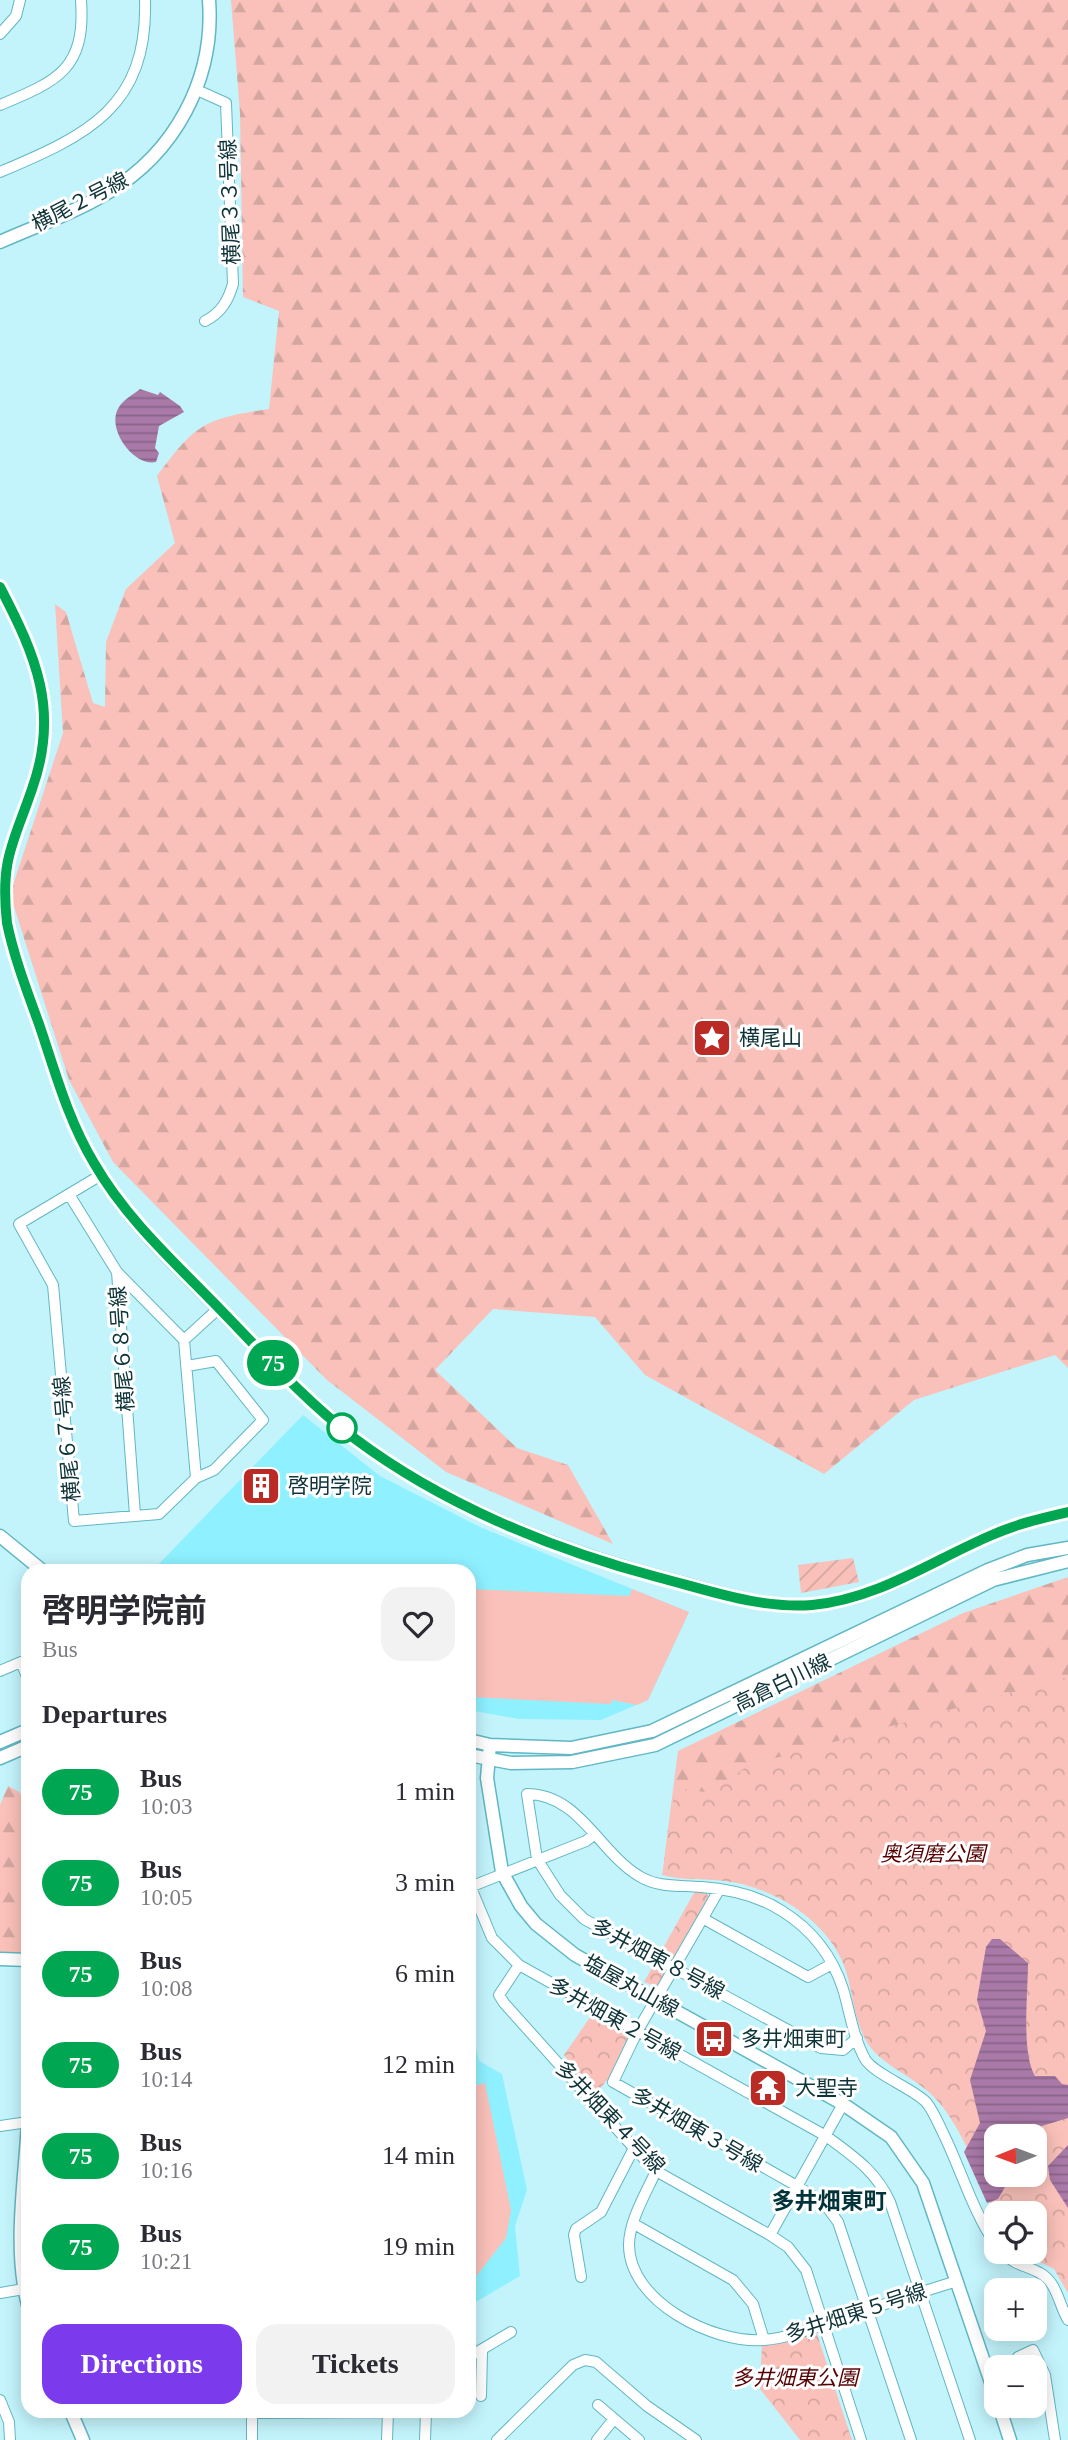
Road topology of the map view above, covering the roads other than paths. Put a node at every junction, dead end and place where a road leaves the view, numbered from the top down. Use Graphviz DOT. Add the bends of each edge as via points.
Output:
graph roads {
  1 [pos="20,0"];
  2 [pos="81,0"];
  3 [pos="145,0"];
  4 [pos="209,0"];
  5 [pos="0,34"];
  6 [pos="197,90"];
  7 [pos="0,105"];
  8 [pos="0,172"];
  9 [pos="0,242"];
  10 [pos="205,321"];
  11 [pos="0,587"];
  12 [pos="0,895"];
  13 [pos="101,1175"];
  14 [pos="70,1196"];
  15 [pos="117,1272"];
  16 [pos="219,1308"];
  17 [pos="184,1340"];
  18 [pos="187,1366"];
  19 [pos="195,1478"];
  20 [pos="1068,1512"];
  21 [pos="135,1516"];
  22 [pos="0,1536"];
  23 [pos="1068,1548"];
  24 [pos="1068,1561"];
  25 [pos="34,1564"];
  26 [pos="21,1663"];
  27 [pos="0,1671"];
  28 [pos="21,1733"];
  29 [pos="0,1742"];
  30 [pos="476,1742"];
  31 [pos="489,1745"];
  32 [pos="21,1749"];
  33 [pos="476,1757"];
  34 [pos="0,1758"];
  35 [pos="487,1759"];
  36 [pos="595,1834"];
  37 [pos="537,1859"];
  38 [pos="502,1872"];
  39 [pos="476,1883"];
  40 [pos="719,1890"];
  41 [pos="476,1899"];
  42 [pos="704,1919"];
  43 [pos="0,1959"];
  44 [pos="21,1960"];
  45 [pos="832,1964"];
  46 [pos="519,1965"];
  47 [pos="675,1968"];
  48 [pos="657,2000"];
  49 [pos="638,2030"];
  50 [pos="858,2038"];
  51 [pos="843,2104"];
  52 [pos="21,2123"];
  53 [pos="0,2126"];
  54 [pos="826,2136"];
  55 [pos="634,2148"];
  56 [pos="656,2171"];
  57 [pos="797,2186"];
  58 [pos="984,2220"];
  59 [pos="634,2224"];
  60 [pos="770,2235"];
  61 [pos="1014,2264"];
  62 [pos="582,2277"];
  63 [pos="957,2281"];
  64 [pos="21,2290"];
  65 [pos="920,2292"];
  66 [pos="0,2293"];
  67 [pos="868,2310"];
  68 [pos="1068,2320"];
  69 [pos="823,2325"];
  70 [pos="511,2332"];
  71 [pos="764,2340"];
  72 [pos="482,2352"];
  73 [pos="476,2354"];
  74 [pos="984,2361"];
  75 [pos="1047,2388"];
  76 [pos="481,2396"];
  77 [pos="0,2400"];
  78 [pos="598,2405"];
  79 [pos="74,2418"];
  80 [pos="252,2418"];
  81 [pos="388,2418"];
  82 [pos="426,2418"];
  83 [pos="1003,2418"];
  84 [pos="614,2419"];
  85 [pos="10,2440"];
  86 [pos="83,2440"];
  87 [pos="252,2440"];
  88 [pos="387,2440"];
  89 [pos="425,2440"];
  90 [pos="497,2440"];
  91 [pos="597,2440"];
  92 [pos="639,2440"];
  93 [pos="696,2440"];
  94 [pos="861,2440"];
  95 [pos="911,2440"];
  96 [pos="970,2440"];
  97 [pos="1010,2440"];
  98 [pos="1055,2440"];
  1 -- 5 [label="street" via="16,16"];
  2 -- 7 [label="street" via="80,30 67,69 49,83"];
  3 -- 8 [label="street" via="146,29 139,61 129,84 107,113 48,152"];
  4 -- 6 [label="street, 横尾２号線" via="209,35"];
  6 -- 9 [label="street, 横尾２号線" via="169,137 132,176 75,209"];
  6 -- 10 [label="street, 横尾３３号線" via="226,103 233,284 229,300"];
  11 -- 12 [label="street" via="34,657 44,717 40,765 4,855"];
  12 -- 13 [label="street" via="66,1105"];
  13 -- 14 [label="street, 横尾６７号線"];
  13 -- 16 [label="street" via="138,1224"];
  14 -- 15 [label="street, 横尾６８号線"];
  14 -- 21 [label="street, 横尾６７号線" via="19,1224 52,1285 74,1521"];
  15 -- 17 [label="street"];
  15 -- 21 [label="street, 横尾６８号線"];
  16 -- 17 [label="street"];
  16 -- 20 [label="street" via="314,1403 395,1467 489,1517 617,1566 735,1598 790,1606 849,1600 1014,1526"];
  17 -- 18 [label="street"];
  18 -- 19 [label="street"];
  18 -- 19 [label="street, 横尾６７号線" via="216,1361 263,1420 214,1469"];
  19 -- 21 [label="street, 横尾６７号線" via="159,1514"];
  22 -- 25 [label="street"];
  23 -- 31 [label="street, 高倉白川線" via="1027,1555 988,1570 652,1731 571,1748"];
  24 -- 35 [label="street, 高倉白川線" via="993,1580 655,1745 572,1762"];
  26 -- 27 [label="street"];
  28 -- 29 [label="street"];
  30 -- 31 [label="street"];
  31 -- 35 [label="street, 塩屋丸山線"];
  32 -- 34 [label="street"];
  33 -- 35 [label="street"];
  35 -- 38 [label="street, 塩屋丸山線"];
  36 -- 37 [label="street"];
  36 -- 37 [label="street, 多井畑東８号線" via="562,1803 527,1794"];
  36 -- 40 [label="street" via="642,1878 662,1885"];
  37 -- 38 [label="street"];
  37 -- 47 [label="street, 多井畑東８号線" via="560,1895 584,1919"];
  38 -- 39 [label="street"];
  38 -- 48 [label="street, 塩屋丸山線" via="522,1906 553,1940"];
  40 -- 42 [label="street, 多井畑東３号線"];
  40 -- 45 [label="street" via="779,1909 808,1930"];
  41 -- 46 [label="street, 多井畑東２号線" via="492,1938"];
  42 -- 45 [label="street" via="808,1977"];
  42 -- 47 [label="street, 多井畑東３号線"];
  43 -- 44 [label="street"];
  45 -- 50 [label="street"];
  46 -- 49 [label="street, 多井畑東２号線"];
  46 -- 55 [label="street, 多井畑東４号線" via="499,1995 504,2003"];
  47 -- 48 [label="street, 多井畑東３号線"];
  47 -- 50 [label="street, 多井畑東８号線" via="821,2048 844,2050"];
  48 -- 49 [label="street, 多井畑東３号線"];
  48 -- 51 [label="street, 塩屋丸山線"];
  49 -- 54 [label="street, 多井畑東２号線"];
  49 -- 57 [label="street, 多井畑東３号線" via="613,2082"];
  50 -- 58 [label="street" via="866,2061 927,2103"];
  51 -- 54 [label="street"];
  51 -- 63 [label="street, 塩屋丸山線" via="891,2137 912,2164 927,2193"];
  52 -- 53 [label="street"];
  54 -- 57 [label="street"];
  54 -- 65 [label="street, 多井畑東２号線" via="866,2165 882,2184"];
  55 -- 56 [label="street, 多井畑東４号線"];
  55 -- 62 [label="street" via="601,2212 576,2229"];
  56 -- 59 [label="street, 多井畑東５号線"];
  56 -- 60 [label="street, 多井畑東４号線"];
  57 -- 60 [label="street"];
  57 -- 67 [label="street, 多井畑東３号線" via="824,2203 838,2222"];
  59 -- 71 [label="street" via="733,2280 753,2304"];
  59 -- 71 [label="street, 多井畑東５号線" via="629,2246 642,2286 714,2334"];
  60 -- 69 [label="street, 多井畑東４号線" via="788,2247 806,2270"];
  61 -- 68 [label="street" via="1041,2273 1055,2288"];
  63 -- 65 [label="street, 多井畑東５号線"];
  63 -- 74 [label="street, 塩屋丸山線"];
  64 -- 66 [label="street"];
  65 -- 67 [label="street, 多井畑東５号線"];
  65 -- 96 [label="street, 多井畑東２号線"];
  67 -- 69 [label="street, 多井畑東５号線"];
  67 -- 95 [label="street, 多井畑東３号線"];
  69 -- 71 [label="street, 多井畑東５号線"];
  69 -- 94 [label="street, 多井畑東４号線"];
  70 -- 72 [label="street"];
  72 -- 73 [label="street"];
  72 -- 76 [label="street"];
  75 -- 98 [label="street"];
  77 -- 85 [label="street"];
  78 -- 84 [label="street"];
  79 -- 86 [label="street"];
  80 -- 87 [label="street"];
  81 -- 88 [label="street"];
  82 -- 89 [label="street"];
  83 -- 97 [label="street"];
  84 -- 91 [label="street"];
  84 -- 92 [label="street"];
  90 -- 93 [label="street" via="573,2365 588,2359"];
}
